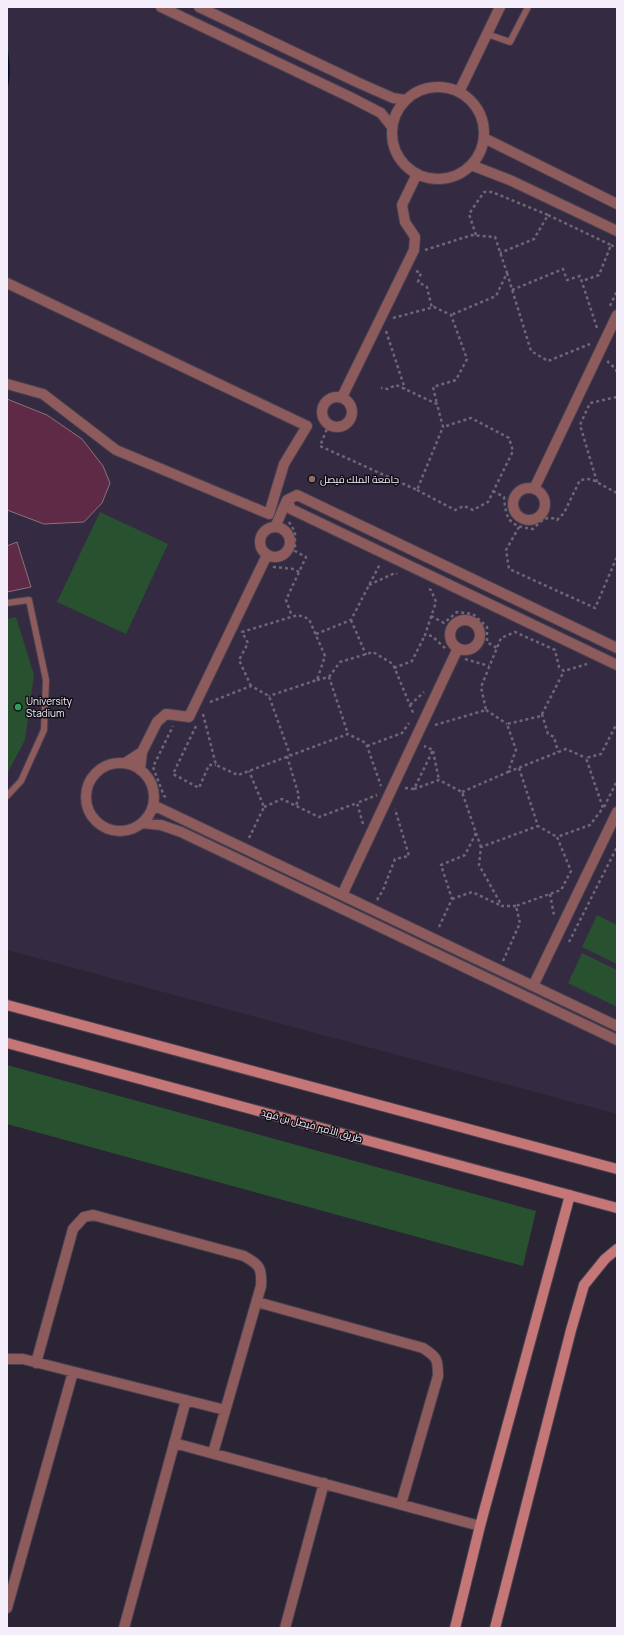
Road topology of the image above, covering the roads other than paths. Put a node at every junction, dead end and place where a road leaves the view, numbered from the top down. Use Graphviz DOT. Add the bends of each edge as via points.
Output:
graph roads {
  1 [pos="161,7"];
  2 [pos="199,7"];
  3 [pos="500,7"];
  4 [pos="528,7"];
  5 [pos="487,34"];
  6 [pos="459,92"];
  7 [pos="405,100"];
  8 [pos="392,127"];
  9 [pos="484,138"];
  10 [pos="471,165"];
  11 [pos="417,174"];
  12 [pos="617,204"];
  13 [pos="617,231"];
  14 [pos="7,283"];
  15 [pos="617,315"];
  16 [pos="7,384"];
  17 [pos="342,397"];
  18 [pos="534,489"];
  19 [pos="289,504"];
  20 [pos="275,527"];
  21 [pos="267,555"];
  22 [pos="7,603"];
  23 [pos="458,648"];
  24 [pos="617,648"];
  25 [pos="617,665"];
  26 [pos="142,752"];
  27 [pos="125,763"];
  28 [pos="140,770"];
  29 [pos="7,796"];
  30 [pos="153,805"];
  31 [pos="617,812"];
  32 [pos="142,823"];
  33 [pos="342,895"];
  34 [pos="534,986"];
  35 [pos="7,1005"];
  36 [pos="617,1026"];
  37 [pos="617,1040"];
  38 [pos="7,1043"];
  39 [pos="617,1169"];
  40 [pos="570,1195"];
  41 [pos="617,1208"];
  42 [pos="617,1249"];
  43 [pos="257,1302"];
  44 [pos="7,1359"];
  45 [pos="36,1362"];
  46 [pos="73,1372"];
  47 [pos="186,1400"];
  48 [pos="225,1410"];
  49 [pos="174,1443"];
  50 [pos="213,1453"];
  51 [pos="324,1483"];
  52 [pos="401,1504"];
  53 [pos="480,1526"];
  54 [pos="7,1608"];
  55 [pos="124,1628"];
  56 [pos="285,1628"];
  57 [pos="454,1628"];
  58 [pos="495,1628"];
  1 -- 8 [label="street" via="381,113"];
  2 -- 7 [label="street" via="359,83 393,98"];
  3 -- 5 [label="street"];
  4 -- 5 [label="lane" via="510,42"];
  5 -- 6 [label="street"];
  6 -- 7 [label="street" via="444,86 433,86"];
  6 -- 9 [label="street" via="471,100 480,112"];
  7 -- 8 [label="street" via="395,116"];
  8 -- 11 [label="street" via="391,138 394,148 405,166"];
  9 -- 10 [label="street" via="482,149"];
  9 -- 12 [label="street"];
  10 -- 11 [label="street" via="453,177 443,179 432,179"];
  10 -- 13 [label="street" via="512,181"];
  11 -- 17 [label="street" via="402,205 405,222 415,237 414,250"];
  14 -- 16 [label="street" via="307,426 284,464 269,514 116,450 43,394"];
  15 -- 18 [label="street"];
  17 -- 17 [label="street" via="350,404 352,414 351,419 338,427 329,424 322,412 325,403 333,397"];
  19 -- 20 [label="street"];
  19 -- 24 [label="street" via="298,495"];
  19 -- 25 [label="street"];
  20 -- 21 [label="street" via="266,530 261,538 261,548"];
  20 -- 21 [label="street" via="288,534 289,548 286,553 277,557"];
  21 -- 26 [label="street" via="189,717 166,714 157,722"];
  22 -- 29 [label="lane" via="28,600 46,680 44,730 21,781"];
  23 -- 33 [label="street"];
  26 -- 27 [label="street"];
  26 -- 28 [label="street"];
  27 -- 28 [label="street"];
  27 -- 32 [label="street" via="113,764 94,775 88,785 88,807 93,817 110,829 132,829"];
  28 -- 30 [label="street" via="151,782 154,793"];
  30 -- 32 [label="street"];
  30 -- 33 [label="street"];
  31 -- 34 [label="street"];
  32 -- 37 [label="street" via="161,825 180,832"];
  33 -- 34 [label="street"];
  34 -- 36 [label="street"];
  35 -- 39 [label="main road"];
  38 -- 40 [label="main road, طريق الأمير فيصل بن فهد"];
  40 -- 41 [label="main road, طريق الأمير فيصل بن فهد"];
  40 -- 53 [label="main road"];
  42 -- 58 [label="main road" via="584,1285"];
  43 -- 45 [label="street" via="262,1272 256,1262 244,1256 93,1215 84,1217 73,1229"];
  43 -- 48 [label="street"];
  43 -- 52 [label="street" via="423,1348 438,1362 438,1376"];
  44 -- 45 [label="street"];
  45 -- 46 [label="street"];
  46 -- 47 [label="street"];
  46 -- 54 [label="street"];
  47 -- 48 [label="street"];
  47 -- 49 [label="street"];
  48 -- 50 [label="street"];
  49 -- 50 [label="street"];
  49 -- 55 [label="street"];
  50 -- 51 [label="street"];
  51 -- 52 [label="street"];
  51 -- 56 [label="street"];
  52 -- 53 [label="street"];
  53 -- 57 [label="main road"];
}
